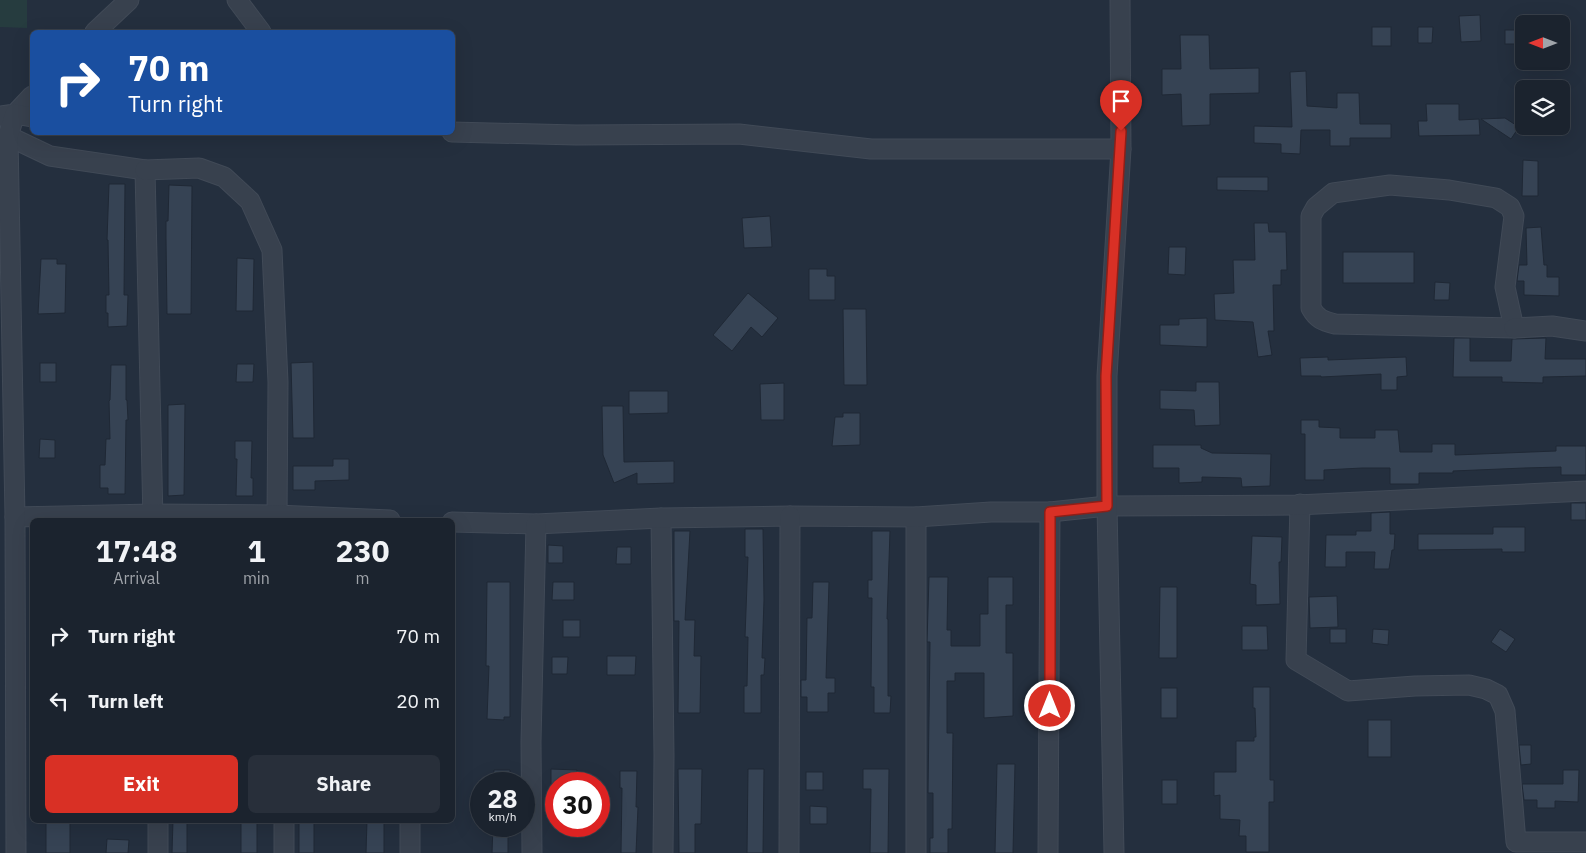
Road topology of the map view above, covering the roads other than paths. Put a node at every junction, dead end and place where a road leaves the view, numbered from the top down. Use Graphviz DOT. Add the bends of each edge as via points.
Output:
graph roads {
  1 [pos="129,0"];
  2 [pos="237,0"];
  3 [pos="1120,0"];
  4 [pos="97,30"];
  5 [pos="260,30"];
  6 [pos="30,98"];
  7 [pos="16,116"];
  8 [pos="455,132"];
  9 [pos="8,136"];
  10 [pos="1121,150"];
  11 [pos="144,170"];
  12 [pos="1514,328"];
  13 [pos="1586,331"];
  14 [pos="1586,491"];
  15 [pos="1300,504"];
  16 [pos="1107,506"];
  17 [pos="1050,512"];
  18 [pos="790,516"];
  19 [pos="15,517"];
  20 [pos="153,517"];
  21 [pos="277,517"];
  22 [pos="916,517"];
  23 [pos="315,518"];
  24 [pos="661,518"];
  25 [pos="455,522"];
  26 [pos="536,524"];
  27 [pos="158,823"];
  28 [pos="284,823"];
  29 [pos="410,823"];
  30 [pos="1586,842"];
  31 [pos="16,853"];
  32 [pos="158,853"];
  33 [pos="284,853"];
  34 [pos="410,853"];
  35 [pos="532,853"];
  36 [pos="663,853"];
  37 [pos="789,853"];
  38 [pos="916,853"];
  39 [pos="1048,853"];
  40 [pos="1114,853"];
  1 -- 4 [label="street"];
  2 -- 5 [label="street"];
  3 -- 10 [label="street"];
  6 -- 7 [label="street"];
  7 -- 9 [label="street"];
  8 -- 10 [label="street" via="738,134 871,149"];
  9 -- 11 [label="street" via="50,156"];
  9 -- 19 [label="street"];
  10 -- 16 [label="street" via="1106,376"];
  11 -- 20 [label="street"];
  11 -- 21 [label="street" via="199,168 224,177 250,201 272,250 278,382"];
  12 -- 12 [label="street" via="1335,324 1322,321 1311,308 1311,216 1316,207 1333,193 1390,185 1449,190 1504,202 1514,216 1505,288"];
  12 -- 13 [label="street" via="1552,326"];
  14 -- 15 [label="street"];
  15 -- 16 [label="street"];
  15 -- 30 [label="street" via="1296,660 1348,691 1469,685 1498,696 1505,711 1516,842"];
  16 -- 17 [label="street"];
  16 -- 40 [label="street"];
  17 -- 22 [label="street"];
  17 -- 39 [label="street"];
  18 -- 22 [label="street"];
  18 -- 24 [label="street"];
  18 -- 37 [label="street"];
  19 -- 20 [label="street"];
  19 -- 31 [label="street"];
  20 -- 21 [label="street"];
  21 -- 23 [label="street"];
  22 -- 38 [label="street"];
  24 -- 26 [label="street"];
  24 -- 36 [label="street"];
  25 -- 26 [label="street"];
  26 -- 35 [label="street"];
  27 -- 32 [label="street"];
  28 -- 33 [label="street"];
  29 -- 34 [label="street"];
}
